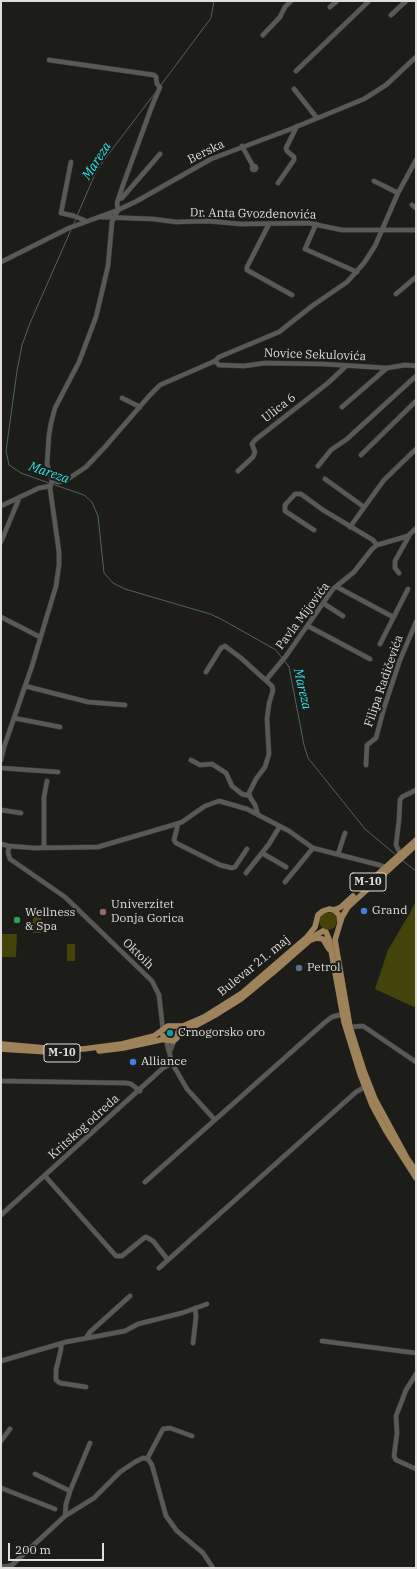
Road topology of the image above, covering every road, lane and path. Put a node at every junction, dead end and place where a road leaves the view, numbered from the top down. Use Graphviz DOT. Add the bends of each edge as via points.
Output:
graph roads {
  1 [pos="291,1"];
  2 [pos="335,1"];
  3 [pos="369,1"];
  4 [pos="406,1"];
  5 [pos="329,6"];
  6 [pos="391,15"];
  7 [pos="263,35"];
  8 [pos="416,57"];
  9 [pos="49,60"];
  10 [pos="296,71"];
  11 [pos="294,89"];
  12 [pos="317,118"];
  13 [pos="297,126"];
  14 [pos="242,146"];
  15 [pos="160,154"];
  16 [pos="416,160"];
  17 [pos="71,162"];
  18 [pos="253,166"];
  19 [pos="374,181"];
  20 [pos="278,183"];
  21 [pos="398,193"];
  22 [pos="119,199"];
  23 [pos="118,210"];
  24 [pos="98,217"];
  25 [pos="114,217"];
  26 [pos="86,222"];
  27 [pos="269,224"];
  28 [pos="316,224"];
  29 [pos="416,229"];
  30 [pos="383,231"];
  31 [pos="1,262"];
  32 [pos="357,272"];
  33 [pos="416,277"];
  34 [pos="396,294"];
  35 [pos="292,295"];
  36 [pos="214,361"];
  37 [pos="346,366"];
  38 [pos="416,366"];
  39 [pos="387,368"];
  40 [pos="416,376"];
  41 [pos="122,398"];
  42 [pos="416,401"];
  43 [pos="140,407"];
  44 [pos="342,407"];
  45 [pos="416,449"];
  46 [pos="361,455"];
  47 [pos="318,466"];
  48 [pos="238,471"];
  49 [pos="325,479"];
  50 [pos="50,483"];
  51 [pos="18,498"];
  52 [pos="1,506"];
  53 [pos="364,507"];
  54 [pos="350,527"];
  55 [pos="416,528"];
  56 [pos="314,530"];
  57 [pos="409,536"];
  58 [pos="1,542"];
  59 [pos="377,545"];
  60 [pos="399,574"];
  61 [pos="336,587"];
  62 [pos="408,589"];
  63 [pos="323,603"];
  64 [pos="343,616"];
  65 [pos="1,617"];
  66 [pos="393,617"];
  67 [pos="416,622"];
  68 [pos="308,626"];
  69 [pos="40,637"];
  70 [pos="380,644"];
  71 [pos="370,658"];
  72 [pos="206,672"];
  73 [pos="266,680"];
  74 [pos="25,686"];
  75 [pos="125,705"];
  76 [pos="14,718"];
  77 [pos="60,727"];
  78 [pos="1,760"];
  79 [pos="191,760"];
  80 [pos="366,765"];
  81 [pos="1,768"];
  82 [pos="58,772"];
  83 [pos="47,781"];
  84 [pos="416,790"];
  85 [pos="250,796"];
  86 [pos="254,803"];
  87 [pos="247,809"];
  88 [pos="1,810"];
  89 [pos="21,813"];
  90 [pos="258,815"];
  91 [pos="178,824"];
  92 [pos="280,826"];
  93 [pos="345,833"];
  94 [pos="416,840"];
  95 [pos="1,844"];
  96 [pos="9,846"];
  97 [pos="416,846"];
  98 [pos="44,848"];
  99 [pos="313,848"];
  100 [pos="247,849"];
  101 [pos="262,853"];
  102 [pos="400,853"];
  103 [pos="338,854"];
  104 [pos="286,867"];
  105 [pos="385,867"];
  106 [pos="246,873"];
  107 [pos="285,882"];
  108 [pos="334,910"];
  109 [pos="317,921"];
  110 [pos="339,924"];
  111 [pos="325,931"];
  112 [pos="309,941"];
  113 [pos="332,952"];
  114 [pos="162,1014"];
  115 [pos="343,1014"];
  116 [pos="173,1026"];
  117 [pos="350,1027"];
  118 [pos="163,1031"];
  119 [pos="176,1037"];
  120 [pos="166,1040"];
  121 [pos="1,1044"];
  122 [pos="1,1049"];
  123 [pos="170,1051"];
  124 [pos="416,1062"];
  125 [pos="172,1063"];
  126 [pos="1,1081"];
  127 [pos="365,1087"];
  128 [pos="140,1091"];
  129 [pos="215,1120"];
  130 [pos="416,1171"];
  131 [pos="45,1176"];
  132 [pos="416,1178"];
  133 [pos="144,1182"];
  134 [pos="1,1215"];
  135 [pos="168,1260"];
  136 [pos="159,1268"];
  137 [pos="130,1296"];
  138 [pos="207,1304"];
  139 [pos="195,1308"];
  140 [pos="86,1338"];
  141 [pos="322,1340"];
  142 [pos="193,1343"];
  143 [pos="61,1344"];
  144 [pos="416,1353"];
  145 [pos="1,1361"];
  146 [pos="416,1374"];
  147 [pos="86,1387"];
  148 [pos="10,1429"];
  149 [pos="192,1436"];
  150 [pos="1,1441"];
  151 [pos="90,1443"];
  152 [pos="147,1459"];
  153 [pos="416,1469"];
  154 [pos="35,1474"];
  155 [pos="1,1488"];
  156 [pos="70,1491"];
  157 [pos="55,1509"];
  158 [pos="65,1516"];
  159 [pos="1,1567"];
  160 [pos="9,1567"];
  161 [pos="213,1568"];
  1 -- 7 [label="street"];
  2 -- 5 [label="street"];
  3 -- 10 [label="street"];
  4 -- 6 [label="street"];
  8 -- 12 [label="street, Berska" via="370,96"];
  9 -- 22 [label="street" via="156,77 159,85"];
  11 -- 12 [label="street"];
  12 -- 13 [label="street, Berska"];
  13 -- 14 [label="street, Berska"];
  13 -- 20 [label="street" via="286,148 294,160"];
  14 -- 18 [label="street"];
  14 -- 23 [label="street, Berska" via="211,159"];
  15 -- 22 [label="street"];
  16 -- 21 [label="street"];
  17 -- 26 [label="street" via="61,213"];
  19 -- 21 [label="street"];
  21 -- 30 [label="street"];
  22 -- 23 [label="street"];
  23 -- 24 [label="street, Berska"];
  23 -- 25 [label="street"];
  24 -- 25 [label="street, Dr. Anta Gvozdenovića"];
  24 -- 26 [label="street, Berska"];
  25 -- 27 [label="street, Dr. Anta Gvozdenovića" via="176,222"];
  25 -- 50 [label="street" via="106,273 96,317 79,362 58,402 48,435 47,464"];
  26 -- 31 [label="street, Berska"];
  27 -- 28 [label="street, Dr. Anta Gvozdenovića"];
  27 -- 35 [label="street" via="247,270"];
  28 -- 30 [label="street, Dr. Anta Gvozdenovića" via="340,229"];
  28 -- 32 [label="street" via="305,249"];
  29 -- 30 [label="street, Dr. Anta Gvozdenovića"];
  30 -- 32 [label="street"];
  32 -- 36 [label="street" via="285,328"];
  33 -- 34 [label="street"];
  36 -- 37 [label="street, Novice Sekulovića" via="219,365 244,366 266,363"];
  36 -- 43 [label="street" via="160,385"];
  37 -- 39 [label="street, Novice Sekulovića"];
  37 -- 48 [label="street, Ulica 6" via="255,440 252,444 255,452 253,458"];
  38 -- 39 [label="street, Novice Sekulovića"];
  39 -- 44 [label="street"];
  40 -- 47 [label="street" via="347,439 331,450"];
  41 -- 43 [label="street"];
  42 -- 46 [label="street"];
  43 -- 50 [label="street" via="86,467 65,481"];
  45 -- 53 [label="street" via="384,480"];
  49 -- 53 [label="street"];
  50 -- 51 [label="street"];
  50 -- 69 [label="street" via="59,565 56,586"];
  51 -- 52 [label="street"];
  51 -- 58 [label="street"];
  53 -- 54 [label="street"];
  54 -- 56 [label="street" via="301,494 295,494 285,505 285,511"];
  54 -- 59 [label="street"];
  55 -- 57 [label="street"];
  57 -- 59 [label="street"];
  57 -- 60 [label="street" via="395,560 395,568"];
  59 -- 61 [label="street, Pavla Mijovića" via="354,572"];
  61 -- 63 [label="street, Pavla Mijovića"];
  61 -- 66 [label="street"];
  62 -- 66 [label="street"];
  63 -- 64 [label="street"];
  63 -- 68 [label="street, Pavla Mijovića"];
  65 -- 69 [label="street"];
  66 -- 70 [label="street"];
  67 -- 80 [label="street, Filipa Radičevića" via="400,660 376,738 367,745"];
  68 -- 71 [label="street"];
  68 -- 73 [label="street, Pavla Mijovića"];
  69 -- 74 [label="street"];
  72 -- 73 [label="street" via="221,648 225,646"];
  73 -- 85 [label="street" via="273,688 267,719 269,754 265,767 253,784"];
  74 -- 75 [label="street" via="88,702"];
  74 -- 76 [label="street"];
  76 -- 77 [label="street"];
  76 -- 78 [label="street"];
  79 -- 85 [label="street" via="200,765 212,764 226,774 232,786 242,794"];
  81 -- 82 [label="street"];
  83 -- 98 [label="street" via="44,797"];
  84 -- 102 [label="street" via="400,800 396,845"];
  85 -- 86 [label="street"];
  86 -- 87 [label="street"];
  86 -- 90 [label="street"];
  87 -- 90 [label="street"];
  87 -- 91 [label="street" via="216,802 205,806"];
  88 -- 89 [label="street"];
  90 -- 92 [label="street"];
  91 -- 98 [label="street" via="98,847"];
  91 -- 100 [label="street" via="174,840 176,843 227,868 235,867"];
  92 -- 99 [label="street"];
  92 -- 101 [label="street"];
  93 -- 103 [label="street"];
  94 -- 102 [label="main road, M-10"];
  95 -- 96 [label="street"];
  96 -- 98 [label="street"];
  96 -- 114 [label="street, Oktoih" via="10,859 66,897 148,977 158,992"];
  97 -- 110 [label="main road, M-10" via="353,901"];
  99 -- 103 [label="street"];
  99 -- 107 [label="street"];
  101 -- 104 [label="street"];
  101 -- 106 [label="street"];
  102 -- 105 [label="main road, M-10"];
  103 -- 105 [label="street"];
  105 -- 108 [label="main road, M-10" via="341,907"];
  108 -- 109 [label="main road, M-10" via="323,911 318,915"];
  108 -- 110 [label="main road" via="339,915"];
  109 -- 111 [label="main road" via="319,927"];
  109 -- 116 [label="main road, Bulevar 21. maj / M-10" via="308,937 242,993 204,1017 185,1025"];
  110 -- 111 [label="main road, M-10" via="333,931"];
  110 -- 117 [label="main road" via="335,943"];
  111 -- 112 [label="main road, Bulevar 21. maj / M-10"];
  111 -- 113 [label="main road"];
  112 -- 113 [label="main road" via="323,939"];
  112 -- 119 [label="main road, Bulevar 21. maj / M-10" via="241,998"];
  113 -- 115 [label="main road"];
  114 -- 116 [label="street, Oktoih"];
  114 -- 118 [label="street, Oktoih"];
  115 -- 127 [label="main road" via="351,1048"];
  115 -- 129 [label="street" via="324,1023"];
  116 -- 118 [label="main road, M-10" via="168,1026"];
  116 -- 119 [label="main road" via="177,1030"];
  117 -- 124 [label="street" via="363,1026"];
  117 -- 130 [label="main road" via="375,1099"];
  118 -- 120 [label="main road" via="162,1036"];
  118 -- 121 [label="main road, M-10" via="140,1040 90,1048 45,1048"];
  119 -- 120 [label="main road, M-10" via="170,1041"];
  119 -- 123 [label="street"];
  120 -- 122 [label="main road, M-10" via="90,1052"];
  120 -- 123 [label="street"];
  123 -- 125 [label="street"];
  125 -- 128 [label="street, Kritskog odreda"];
  125 -- 129 [label="street" via="188,1089"];
  126 -- 128 [label="street" via="126,1083"];
  127 -- 132 [label="main road" via="386,1131"];
  127 -- 135 [label="street" via="356,1092"];
  128 -- 131 [label="street, Kritskog odreda"];
  129 -- 133 [label="street"];
  131 -- 134 [label="street, Kritskog odreda"];
  131 -- 135 [label="street" via="116,1256 122,1256 146,1237 153,1241"];
  135 -- 136 [label="street"];
  137 -- 140 [label="street"];
  138 -- 139 [label="street"];
  139 -- 140 [label="street" via="138,1324 125,1331"];
  139 -- 142 [label="street"];
  140 -- 143 [label="street"];
  141 -- 144 [label="street"];
  143 -- 145 [label="street"];
  143 -- 147 [label="street" via="56,1380"];
  146 -- 153 [label="street" via="406,1390 396,1416 394,1456 396,1460"];
  148 -- 150 [label="street"];
  149 -- 152 [label="street" via="163,1428"];
  151 -- 156 [label="street"];
  152 -- 158 [label="street" via="135,1462 112,1479 94,1498"];
  152 -- 161 [label="street" via="152,1465 166,1516 177,1531 203,1553"];
  154 -- 156 [label="street"];
  155 -- 157 [label="street"];
  156 -- 158 [label="street"];
  158 -- 160 [label="street"];
  159 -- 160 [label="street"];
}
